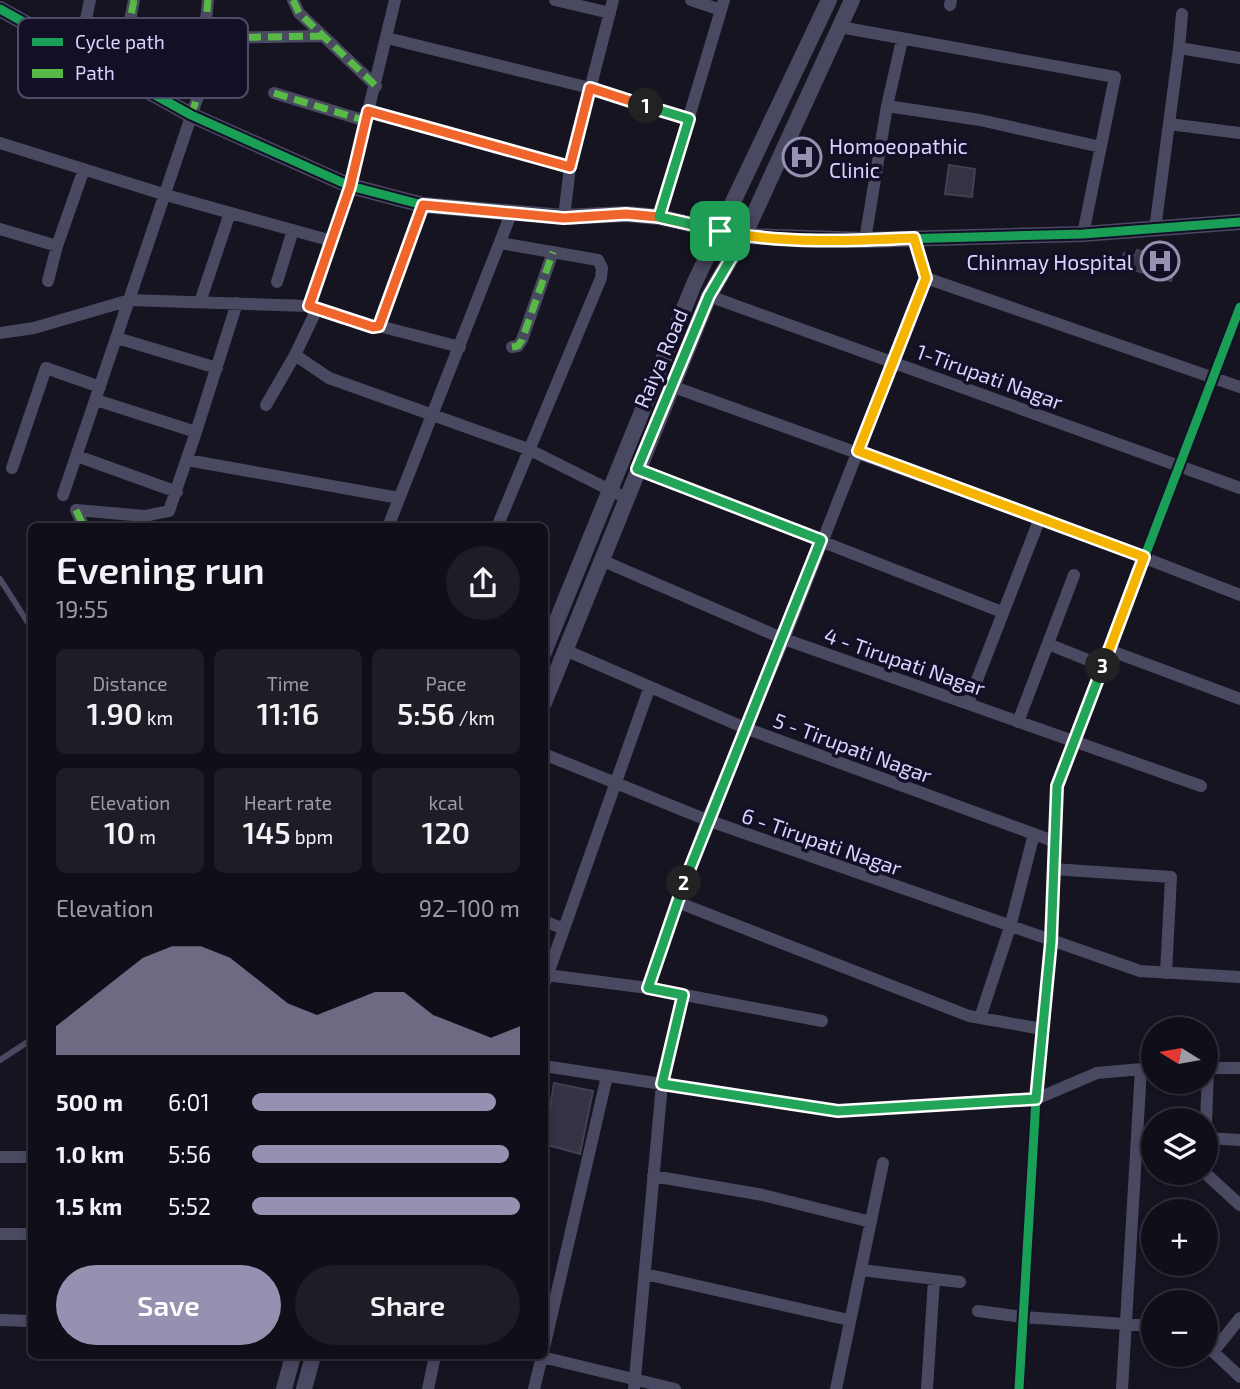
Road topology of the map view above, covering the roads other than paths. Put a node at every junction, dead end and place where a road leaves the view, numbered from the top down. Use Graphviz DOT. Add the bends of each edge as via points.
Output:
graph roads {
  1 [pos="90,0"];
  2 [pos="134,0"];
  3 [pos="208,0"];
  4 [pos="293,0"];
  5 [pos="395,0"];
  6 [pos="555,0"];
  7 [pos="613,0"];
  8 [pos="691,0"];
  9 [pos="829,0"];
  10 [pos="852,0"];
  11 [pos="723,5"];
  12 [pos="0,9"];
  13 [pos="610,13"];
  14 [pos="1182,14"];
  15 [pos="86,18"];
  16 [pos="130,18"];
  17 [pos="207,18"];
  18 [pos="18,19"];
  19 [pos="840,27"];
  20 [pos="322,36"];
  21 [pos="248,37"];
  22 [pos="387,38"];
  23 [pos="902,40"];
  24 [pos="1179,48"];
  25 [pos="1240,58"];
  26 [pos="376,86"];
  27 [pos="590,88"];
  28 [pos="274,93"];
  29 [pos="160,98"];
  30 [pos="197,98"];
  31 [pos="887,106"];
  32 [pos="191,115"];
  33 [pos="367,116"];
  34 [pos="689,119"];
  35 [pos="1169,124"];
  36 [pos="1240,133"];
  37 [pos="0,143"];
  38 [pos="1101,147"];
  39 [pos="570,167"];
  40 [pos="84,169"];
  41 [pos="350,187"];
  42 [pos="166,195"];
  43 [pos="423,205"];
  44 [pos="230,212"];
  45 [pos="511,214"];
  46 [pos="659,217"];
  47 [pos="564,218"];
  48 [pos="1240,222"];
  49 [pos="0,229"];
  50 [pos="1155,229"];
  51 [pos="293,230"];
  52 [pos="720,231"];
  53 [pos="1083,234"];
  54 [pos="744,236"];
  55 [pos="914,238"];
  56 [pos="865,240"];
  57 [pos="332,241"];
  58 [pos="500,243"];
  59 [pos="57,246"];
  60 [pos="553,253"];
  61 [pos="926,278"];
  62 [pos="48,281"];
  63 [pos="277,282"];
  64 [pos="709,296"];
  65 [pos="130,300"];
  66 [pos="200,302"];
  67 [pos="237,303"];
  68 [pos="313,307"];
  69 [pos="1240,307"];
  70 [pos="379,326"];
  71 [pos="0,333"];
  72 [pos="117,338"];
  73 [pos="460,347"];
  74 [pos="512,348"];
  75 [pos="295,355"];
  76 [pos="894,363"];
  77 [pos="217,368"];
  78 [pos="1213,377"];
  79 [pos="671,386"];
  80 [pos="1240,387"];
  81 [pos="98,394"];
  82 [pos="266,405"];
  83 [pos="434,414"];
  84 [pos="195,432"];
  85 [pos="528,449"];
  86 [pos="858,451"];
  87 [pos="76,456"];
  88 [pos="187,460"];
  89 [pos="1180,464"];
  90 [pos="12,468"];
  91 [pos="637,469"];
  92 [pos="1240,488"];
  93 [pos="608,490"];
  94 [pos="177,492"];
  95 [pos="63,495"];
  96 [pos="400,498"];
  97 [pos="626,498"];
  98 [pos="1040,518"];
  99 [pos="82,523"];
  100 [pos="390,523"];
  101 [pos="499,523"];
  102 [pos="821,540"];
  103 [pos="1144,557"];
  104 [pos="601,560"];
  105 [pos="1074,575"];
  106 [pos="0,579"];
  107 [pos="1240,595"];
  108 [pos="1002,612"];
  109 [pos="28,623"];
  110 [pos="784,639"];
  111 [pos="548,642"];
  112 [pos="1048,644"];
  113 [pos="565,650"];
  114 [pos="1109,650"];
  115 [pos="1103,666"];
  116 [pos="649,689"];
  117 [pos="548,693"];
  118 [pos="1240,699"];
  119 [pos="968,703"];
  120 [pos="1018,722"];
  121 [pos="745,728"];
  122 [pos="1073,743"];
  123 [pos="548,756"];
  124 [pos="618,782"];
  125 [pos="1201,786"];
  126 [pos="707,820"];
  127 [pos="1034,834"];
  128 [pos="1053,841"];
  129 [pos="1053,869"];
  130 [pos="677,902"];
  131 [pos="548,923"];
  132 [pos="1010,927"];
  133 [pos="564,929"];
  134 [pos="1051,942"];
  135 [pos="1166,973"];
  136 [pos="548,974"];
  137 [pos="1240,978"];
  138 [pos="548,980"];
  139 [pos="648,988"];
  140 [pos="683,995"];
  141 [pos="980,1018"];
  142 [pos="822,1021"];
  143 [pos="1042,1029"];
  144 [pos="28,1042"];
  145 [pos="0,1060"];
  146 [pos="548,1067"];
  147 [pos="1218,1068"];
  148 [pos="1240,1068"];
  149 [pos="1141,1069"];
  150 [pos="607,1076"];
  151 [pos="662,1084"];
  152 [pos="1145,1094"];
  153 [pos="1036,1099"];
  154 [pos="1218,1139"];
  155 [pos="1240,1140"];
  156 [pos="0,1157"];
  157 [pos="28,1157"];
  158 [pos="883,1163"];
  159 [pos="653,1176"];
  160 [pos="1215,1185"];
  161 [pos="1240,1205"];
  162 [pos="871,1222"];
  163 [pos="0,1234"];
  164 [pos="28,1234"];
  165 [pos="861,1270"];
  166 [pos="645,1274"];
  167 [pos="934,1280"];
  168 [pos="960,1282"];
  169 [pos="978,1311"];
  170 [pos="1023,1317"];
  171 [pos="1240,1318"];
  172 [pos="0,1320"];
  173 [pos="849,1320"];
  174 [pos="28,1321"];
  175 [pos="1127,1323"];
  176 [pos="548,1325"];
  177 [pos="1141,1325"];
  178 [pos="1218,1339"];
  179 [pos="548,1356"];
  180 [pos="1218,1356"];
  181 [pos="292,1359"];
  182 [pos="312,1359"];
  183 [pos="434,1359"];
  184 [pos="540,1359"];
  185 [pos="1240,1377"];
  186 [pos="636,1384"];
  187 [pos="284,1389"];
  188 [pos="304,1389"];
  189 [pos="428,1389"];
  190 [pos="534,1389"];
  191 [pos="675,1389"];
  192 [pos="835,1389"];
  193 [pos="927,1389"];
  194 [pos="1019,1389"];
  195 [pos="1122,1389"];
  1 -- 15 [label="street"];
  2 -- 16 [label="street"];
  3 -- 17 [label="street"];
  4 -- 20 [label="street"];
  5 -- 22 [label="street"];
  6 -- 13 [label="street"];
  7 -- 13 [label="street"];
  8 -- 11 [label="street"];
  9 -- 52 [label="street, Raiya Road"];
  10 -- 19 [label="street, Raiya Road"];
  11 -- 34 [label="street"];
  12 -- 18 [label="street"];
  13 -- 27 [label="street"];
  14 -- 24 [label="street"];
  19 -- 23 [label="street"];
  19 -- 54 [label="street, Raiya Road"];
  20 -- 21 [label="street"];
  20 -- 26 [label="street"];
  22 -- 26 [label="street"];
  22 -- 27 [label="street"];
  23 -- 31 [label="street"];
  23 -- 38 [label="street" via="1115,77"];
  24 -- 25 [label="street"];
  24 -- 35 [label="street"];
  26 -- 33 [label="street"];
  27 -- 34 [label="street"];
  27 -- 39 [label="street"];
  28 -- 33 [label="street"];
  29 -- 32 [label="street"];
  30 -- 32 [label="street"];
  31 -- 38 [label="street" via="981,120"];
  31 -- 56 [label="street"];
  32 -- 41 [label="street"];
  32 -- 42 [label="street"];
  33 -- 39 [label="street"];
  33 -- 41 [label="street"];
  34 -- 46 [label="street"];
  35 -- 36 [label="street"];
  35 -- 50 [label="street"];
  37 -- 40 [label="street"];
  38 -- 53 [label="street"];
  39 -- 47 [label="street"];
  40 -- 42 [label="street"];
  40 -- 59 [label="street"];
  41 -- 43 [label="street"];
  41 -- 57 [label="street"];
  42 -- 44 [label="street"];
  42 -- 65 [label="street"];
  43 -- 45 [label="street"];
  43 -- 70 [label="street"];
  44 -- 51 [label="street"];
  44 -- 66 [label="street"];
  45 -- 47 [label="street"];
  45 -- 58 [label="street"];
  46 -- 47 [label="street"];
  46 -- 52 [label="street"];
  48 -- 50 [label="street"];
  49 -- 59 [label="street"];
  50 -- 53 [label="street"];
  51 -- 57 [label="street"];
  51 -- 63 [label="street"];
  52 -- 54 [label="street"];
  52 -- 93 [label="street, Raiya Road"];
  53 -- 55 [label="street"];
  54 -- 56 [label="street"];
  54 -- 64 [label="street, Raiya Road"];
  55 -- 56 [label="street"];
  55 -- 61 [label="street"];
  57 -- 68 [label="street"];
  58 -- 60 [label="street"];
  58 -- 73 [label="street"];
  59 -- 62 [label="street"];
  60 -- 74 [label="street" via="522,340"];
  60 -- 85 [label="street" via="598,260 601,278"];
  61 -- 76 [label="street"];
  61 -- 78 [label="street"];
  64 -- 76 [label="street, 1-Tirupati Nagar"];
  64 -- 79 [label="street, Raiya Road"];
  65 -- 66 [label="street"];
  65 -- 71 [label="street" via="34,328"];
  65 -- 72 [label="street"];
  66 -- 67 [label="street"];
  67 -- 68 [label="street"];
  67 -- 77 [label="street"];
  68 -- 70 [label="street"];
  68 -- 75 [label="street"];
  69 -- 78 [label="street"];
  70 -- 73 [label="street"];
  72 -- 77 [label="street"];
  72 -- 81 [label="street"];
  73 -- 83 [label="street"];
  75 -- 82 [label="street"];
  75 -- 83 [label="street" via="329,379"];
  76 -- 86 [label="street"];
  76 -- 89 [label="street, 1-Tirupati Nagar"];
  77 -- 84 [label="street"];
  78 -- 80 [label="street"];
  78 -- 89 [label="street"];
  79 -- 86 [label="street"];
  79 -- 91 [label="street, Raiya Road"];
  81 -- 84 [label="street"];
  81 -- 87 [label="street"];
  81 -- 90 [label="street" via="46,368"];
  83 -- 85 [label="street"];
  83 -- 96 [label="street"];
  84 -- 88 [label="street"];
  85 -- 93 [label="street"];
  85 -- 101 [label="street"];
  86 -- 98 [label="street"];
  86 -- 102 [label="street"];
  87 -- 94 [label="street"];
  87 -- 95 [label="street"];
  88 -- 94 [label="street"];
  88 -- 96 [label="street"];
  89 -- 92 [label="street, 1-Tirupati Nagar"];
  89 -- 103 [label="street"];
  91 -- 97 [label="street, Raiya Road"];
  91 -- 102 [label="street"];
  93 -- 97 [label="street"];
  93 -- 111 [label="street, Raiya Road"];
  94 -- 99 [label="street" via="174,505 164,514 76,510"];
  96 -- 100 [label="street"];
  97 -- 104 [label="street, Raiya Road"];
  98 -- 103 [label="street"];
  98 -- 108 [label="street"];
  102 -- 108 [label="street"];
  102 -- 110 [label="street"];
  103 -- 107 [label="street"];
  103 -- 114 [label="street"];
  104 -- 110 [label="street, 4 - Tirupati Nagar"];
  104 -- 113 [label="street, Raiya Road"];
  105 -- 112 [label="street"];
  106 -- 109 [label="lane"];
  108 -- 119 [label="street"];
  110 -- 119 [label="street, 4 - Tirupati Nagar"];
  110 -- 121 [label="street"];
  112 -- 115 [label="street"];
  112 -- 120 [label="street"];
  113 -- 116 [label="street, 5 - Tirupati Nagar"];
  113 -- 117 [label="street, Raiya Road"];
  114 -- 115 [label="street"];
  114 -- 118 [label="street"];
  115 -- 122 [label="street"];
  116 -- 121 [label="street, 5 - Tirupati Nagar"];
  116 -- 124 [label="street"];
  119 -- 120 [label="street, 4 - Tirupati Nagar"];
  120 -- 122 [label="street, 4 - Tirupati Nagar"];
  121 -- 126 [label="street"];
  121 -- 127 [label="street, 5 - Tirupati Nagar"];
  122 -- 125 [label="street, 4 - Tirupati Nagar"];
  122 -- 128 [label="street" via="1057,786"];
  123 -- 124 [label="street, 6 - Tirupati Nagar"];
  124 -- 126 [label="street, 6 - Tirupati Nagar"];
  124 -- 133 [label="street"];
  126 -- 130 [label="street"];
  126 -- 132 [label="street, 6 - Tirupati Nagar"];
  127 -- 128 [label="street, 5 - Tirupati Nagar"];
  127 -- 132 [label="street"];
  128 -- 129 [label="street"];
  129 -- 134 [label="street"];
  129 -- 135 [label="street" via="1171,877"];
  130 -- 139 [label="street"];
  130 -- 141 [label="street"];
  131 -- 133 [label="street"];
  132 -- 134 [label="street, 6 - Tirupati Nagar"];
  132 -- 141 [label="street"];
  133 -- 136 [label="street"];
  134 -- 135 [label="street, 6 - Tirupati Nagar" via="1140,971"];
  134 -- 143 [label="street"];
  135 -- 137 [label="street, 6 - Tirupati Nagar"];
  138 -- 139 [label="street"];
  139 -- 140 [label="street"];
  140 -- 142 [label="street"];
  140 -- 151 [label="street"];
  141 -- 143 [label="street"];
  143 -- 153 [label="street"];
  144 -- 145 [label="lane"];
  146 -- 150 [label="street"];
  147 -- 148 [label="street"];
  149 -- 153 [label="street" via="1097,1073"];
  150 -- 151 [label="street"];
  150 -- 176 [label="street"];
  151 -- 153 [label="street" via="838,1111"];
  151 -- 159 [label="street"];
  152 -- 175 [label="street"];
  153 -- 170 [label="street"];
  154 -- 155 [label="street"];
  156 -- 157 [label="street"];
  158 -- 162 [label="street"];
  159 -- 162 [label="street" via="763,1195"];
  159 -- 166 [label="street"];
  160 -- 161 [label="street"];
  162 -- 165 [label="street"];
  163 -- 164 [label="street"];
  165 -- 167 [label="street"];
  165 -- 173 [label="street"];
  166 -- 173 [label="street"];
  166 -- 186 [label="street"];
  167 -- 168 [label="street"];
  167 -- 193 [label="street"];
  169 -- 170 [label="street"];
  170 -- 175 [label="street"];
  170 -- 194 [label="street"];
  171 -- 178 [label="street"];
  172 -- 174 [label="street"];
  173 -- 192 [label="street"];
  175 -- 177 [label="street"];
  175 -- 195 [label="street"];
  179 -- 186 [label="street"];
  180 -- 185 [label="street"];
  181 -- 187 [label="street"];
  182 -- 188 [label="street"];
  183 -- 189 [label="street"];
  184 -- 190 [label="street"];
  186 -- 191 [label="street"];
}
